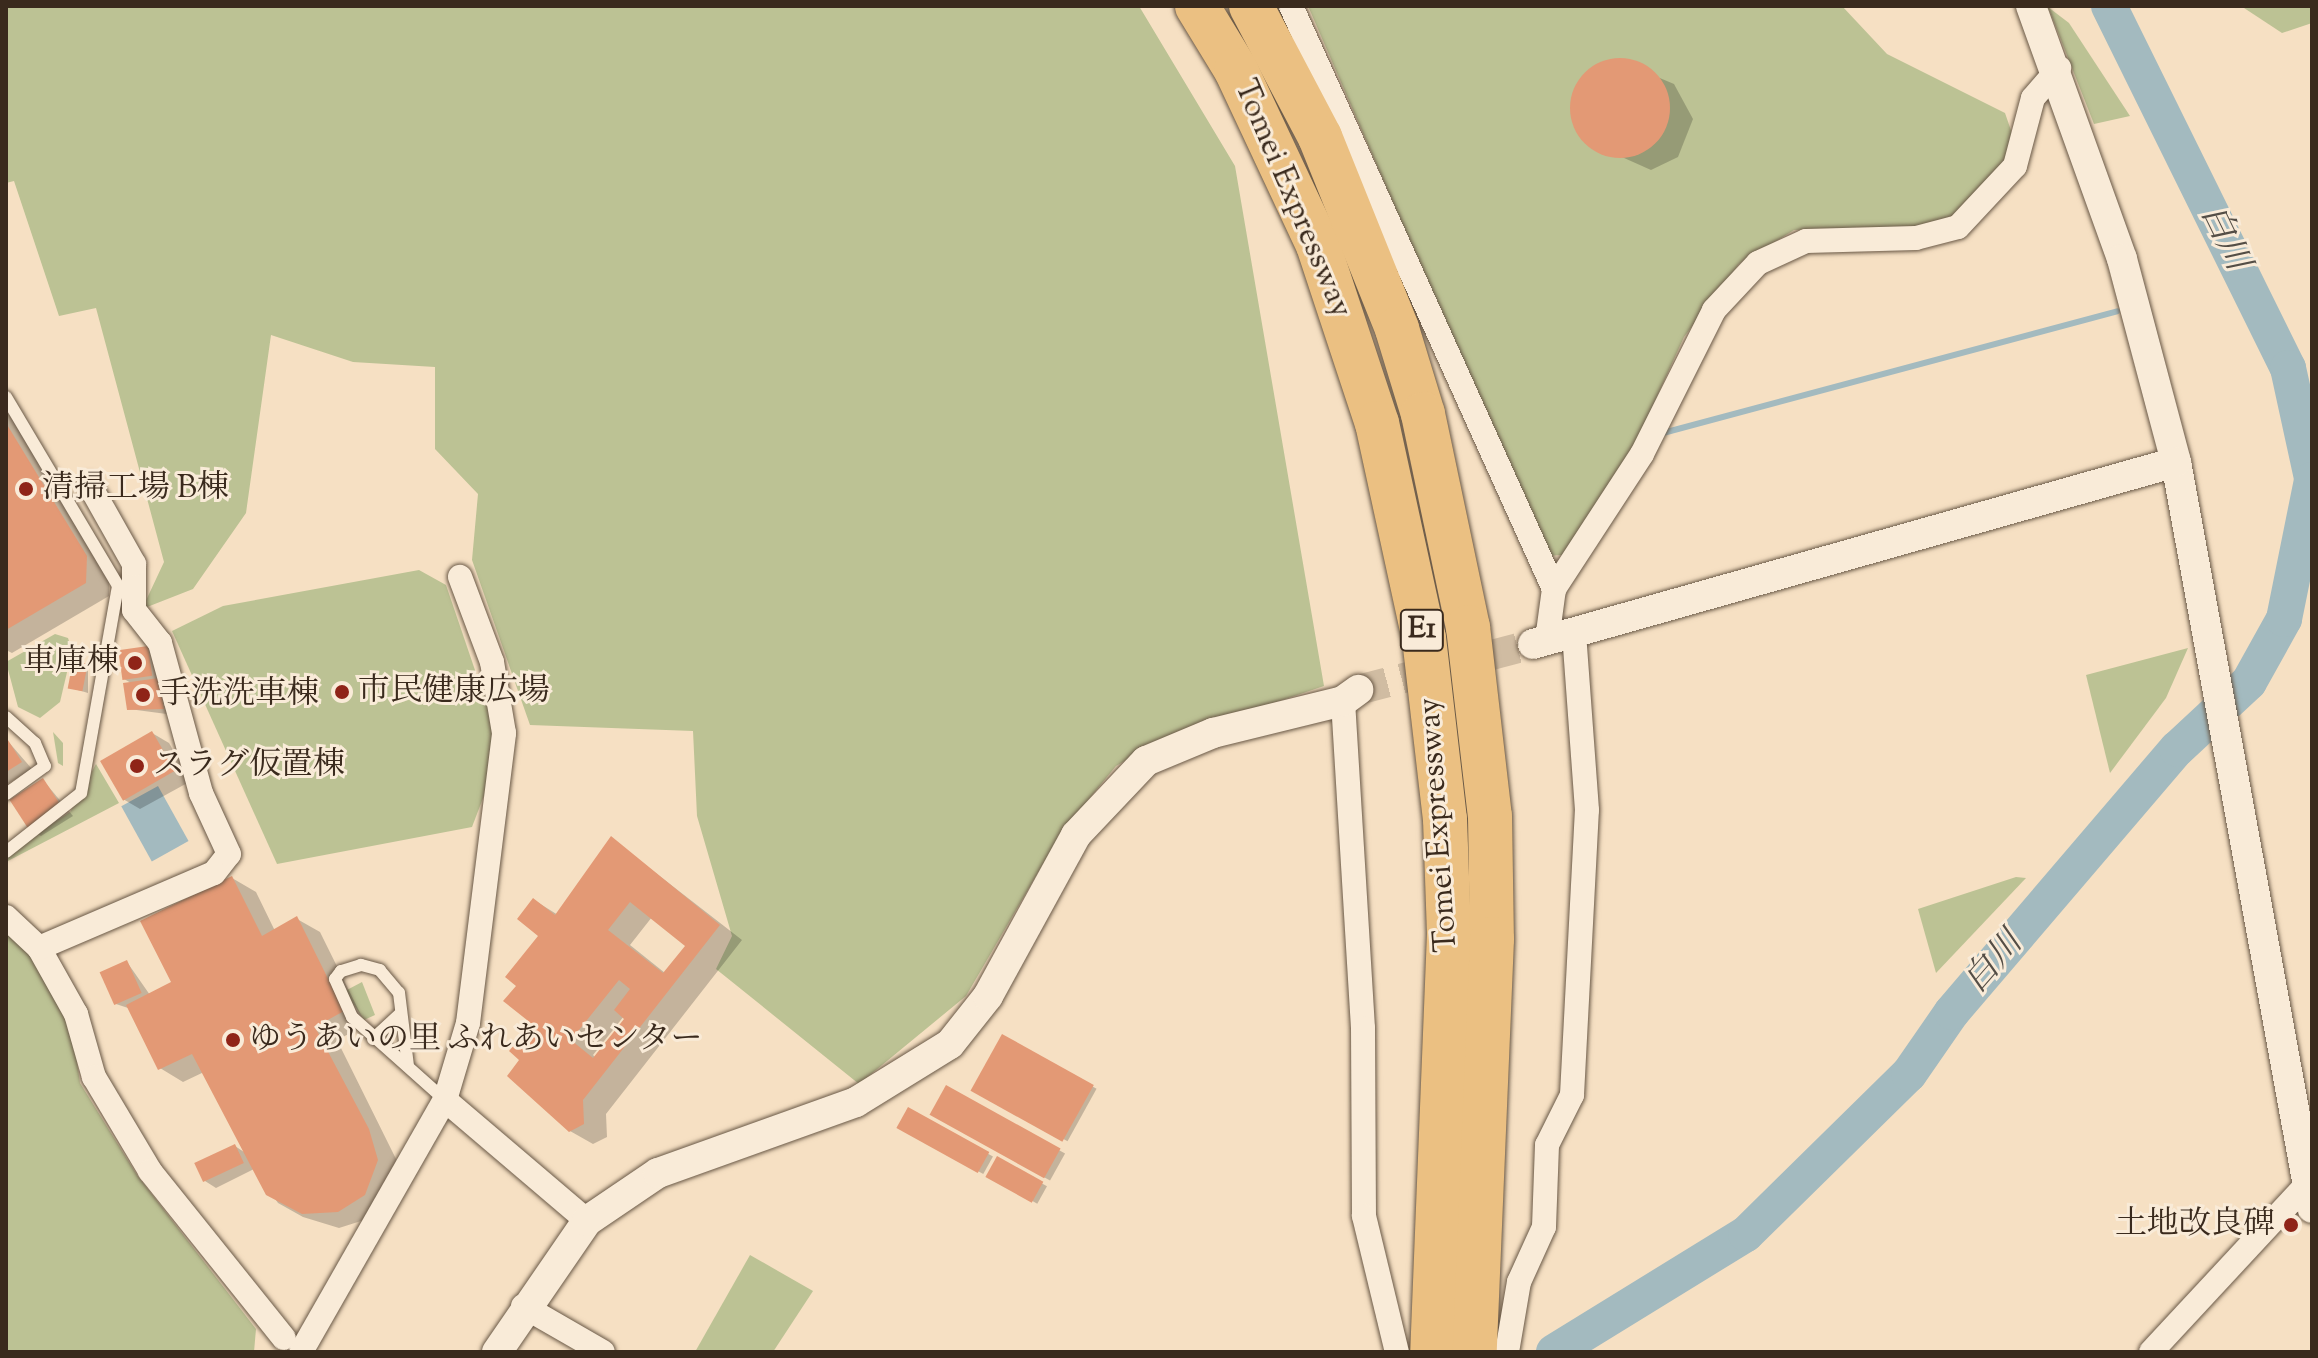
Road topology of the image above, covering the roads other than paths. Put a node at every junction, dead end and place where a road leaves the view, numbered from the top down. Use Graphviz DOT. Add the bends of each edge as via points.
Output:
graph roads {
  1 [pos="1197,6"];
  2 [pos="1251,6"];
  3 [pos="1291,6"];
  4 [pos="2031,6"];
  5 [pos="2059,68"];
  6 [pos="6,397"];
  7 [pos="2176,462"];
  8 [pos="90,486"];
  9 [pos="460,577"];
  10 [pos="1554,589"];
  11 [pos="1551,639"];
  12 [pos="1350,696"];
  13 [pos="9,724"];
  14 [pos="6,794"];
  15 [pos="6,852"];
  16 [pos="6,917"];
  17 [pos="39,948"];
  18 [pos="401,1013"];
  19 [pos="373,1039"];
  20 [pos="408,1066"];
  21 [pos="445,1100"];
  22 [pos="2309,1196"];
  23 [pos="587,1221"];
  24 [pos="523,1306"];
  25 [pos="293,1345"];
  26 [pos="497,1352"];
  27 [pos="603,1352"];
  28 [pos="1397,1352"];
  29 [pos="1432,1352"];
  30 [pos="1475,1352"];
  31 [pos="1507,1352"];
  32 [pos="2151,1352"];
  1 -- 29 [label="highway, Tomei Expressway / E1" via="1236,70 1323,259 1377,423 1424,638 1445,819 1449,934"];
  2 -- 30 [label="highway, Tomei Expressway / E1" via="1359,226 1423,414 1454,550 1490,816 1491,1038"];
  3 -- 10 [label="street"];
  4 -- 5 [label="street"];
  5 -- 7 [label="street" via="2122,259"];
  5 -- 10 [label="street" via="2033,98 2015,166 1958,227 1880,241 1819,238 1758,263 1699,333 1642,454"];
  6 -- 15 [label="lane" via="118,574 118,586 81,793"];
  7 -- 11 [label="street"];
  7 -- 22 [label="street"];
  8 -- 17 [label="street" via="134,564 134,610 160,643 201,793 229,854 214,873"];
  9 -- 21 [label="street" via="492,662 504,733 468,1023"];
  10 -- 11 [label="street"];
  11 -- 31 [label="street" via="1587,810 1572,1095 1547,1145 1544,1227 1519,1282"];
  12 -- 23 [label="street" via="1213,733 1146,761 1076,835 988,996 950,1044 856,1102 658,1173"];
  12 -- 28 [label="street" via="1363,1028 1364,1216"];
  13 -- 14 [label="lane" via="45,756 45,766"];
  16 -- 17 [label="street"];
  17 -- 25 [label="street" via="76,1014 94,1077 150,1171"];
  18 -- 19 [label="lane"];
  18 -- 19 [label="lane" via="399,993 380,970 361,965 341,971 335,979 347,1007"];
  18 -- 20 [label="lane"];
  19 -- 20 [label="lane"];
  20 -- 21 [label="lane"];
  21 -- 23 [label="street"];
  21 -- 25 [label="street"];
  22 -- 32 [label="street"];
  23 -- 24 [label="street"];
  24 -- 26 [label="street"];
  24 -- 27 [label="street"];
}
